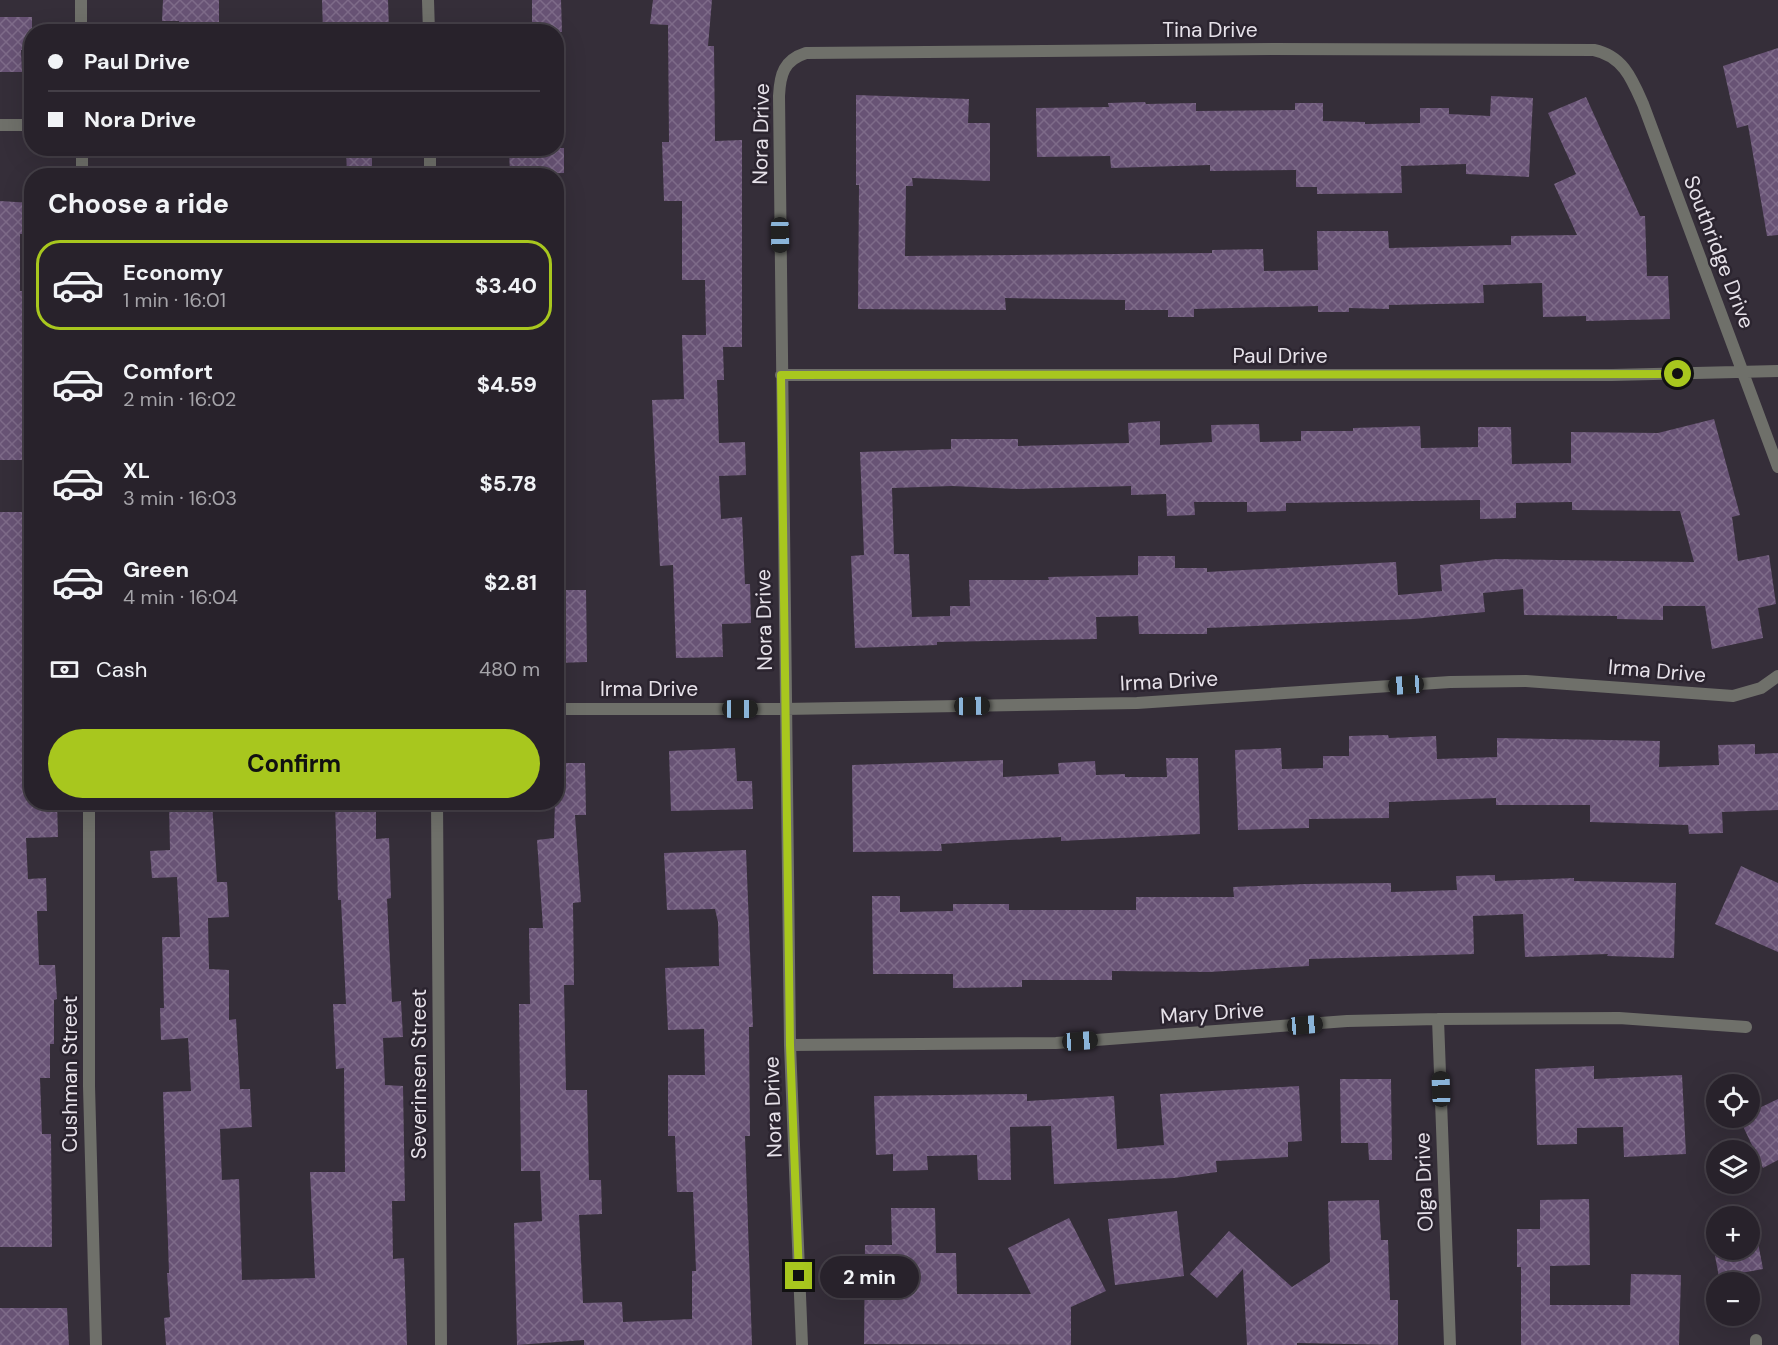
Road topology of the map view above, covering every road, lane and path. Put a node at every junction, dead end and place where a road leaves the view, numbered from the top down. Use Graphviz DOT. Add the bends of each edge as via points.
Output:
graph roads {
  1 [pos="81,0"];
  2 [pos="428,0"];
  3 [pos="81,24"];
  4 [pos="429,24"];
  5 [pos="806,53"];
  6 [pos="1613,57"];
  7 [pos="0,125"];
  8 [pos="24,125"];
  9 [pos="1778,371"];
  10 [pos="1744,373"];
  11 [pos="781,375"];
  12 [pos="1778,467"];
  13 [pos="1778,676"];
  14 [pos="564,709"];
  15 [pos="784,709"];
  16 [pos="89,810"];
  17 [pos="437,810"];
  18 [pos="1438,1019"];
  19 [pos="1746,1027"];
  20 [pos="790,1045"];
  21 [pos="96,1345"];
  22 [pos="441,1345"];
  23 [pos="802,1345"];
  24 [pos="1450,1345"];
  1 -- 3 [label="street"];
  2 -- 4 [label="street"];
  5 -- 6 [label="street, Tina Drive" via="1582,50"];
  5 -- 11 [label="street, Nora Drive" via="783,68 780,81"];
  6 -- 10 [label="street, Southridge Drive" via="1634,82"];
  7 -- 8 [label="street"];
  9 -- 10 [label="street, Paul Drive"];
  10 -- 11 [label="street, Paul Drive"];
  10 -- 12 [label="street, Southridge Drive"];
  11 -- 15 [label="street, Nora Drive"];
  13 -- 15 [label="street, Irma Drive" via="1761,688 1733,696 1526,681 1450,682 1137,703"];
  14 -- 15 [label="street, Irma Drive"];
  15 -- 20 [label="street, Nora Drive"];
  16 -- 21 [label="street, Cushman Street" via="88,1086"];
  17 -- 22 [label="street, Severinsen Street"];
  18 -- 19 [label="street, Mary Drive" via="1618,1018"];
  18 -- 20 [label="street, Mary Drive" via="1347,1021 1056,1043"];
  18 -- 24 [label="street, Olga Drive"];
  20 -- 23 [label="street, Nora Drive"];
}
